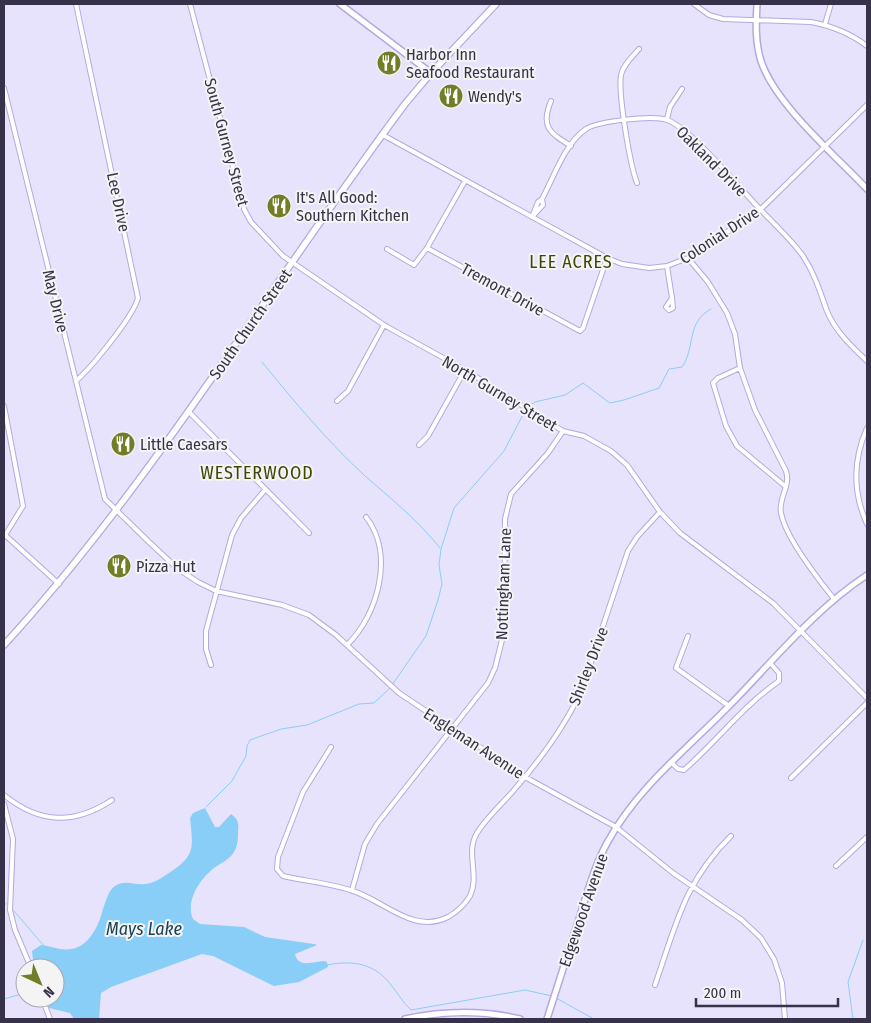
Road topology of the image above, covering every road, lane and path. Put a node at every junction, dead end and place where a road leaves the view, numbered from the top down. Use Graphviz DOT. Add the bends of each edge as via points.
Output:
graph roads {
  1 [pos="76,4"];
  2 [pos="190,4"];
  3 [pos="340,4"];
  4 [pos="496,4"];
  5 [pos="694,4"];
  6 [pos="757,4"];
  7 [pos="831,4"];
  8 [pos="756,20"];
  9 [pos="825,24"];
  10 [pos="867,46"];
  11 [pos="639,49"];
  12 [pos="430,73"];
  13 [pos="4,88"];
  14 [pos="682,89"];
  15 [pos="551,101"];
  16 [pos="867,105"];
  17 [pos="667,119"];
  18 [pos="624,121"];
  19 [pos="383,135"];
  20 [pos="571,146"];
  21 [pos="826,146"];
  22 [pos="465,181"];
  23 [pos="637,183"];
  24 [pos="867,189"];
  25 [pos="760,210"];
  26 [pos="532,218"];
  27 [pos="427,248"];
  28 [pos="387,249"];
  29 [pos="606,258"];
  30 [pos="688,258"];
  31 [pos="292,264"];
  32 [pos="667,266"];
  33 [pos="672,298"];
  34 [pos="384,325"];
  35 [pos="867,361"];
  36 [pos="740,368"];
  37 [pos="464,370"];
  38 [pos="76,381"];
  39 [pos="337,401"];
  40 [pos="4,406"];
  41 [pos="188,412"];
  42 [pos="867,428"];
  43 [pos="563,431"];
  44 [pos="419,445"];
  45 [pos="786,488"];
  46 [pos="265,490"];
  47 [pos="117,510"];
  48 [pos="660,512"];
  49 [pos="366,517"];
  50 [pos="867,524"];
  51 [pos="309,534"];
  52 [pos="5,536"];
  53 [pos="867,575"];
  54 [pos="58,584"];
  55 [pos="216,590"];
  56 [pos="834,599"];
  57 [pos="802,630"];
  58 [pos="688,636"];
  59 [pos="347,644"];
  60 [pos="4,646"];
  61 [pos="770,663"];
  62 [pos="211,665"];
  63 [pos="867,698"];
  64 [pos="867,703"];
  65 [pos="729,706"];
  66 [pos="453,730"];
  67 [pos="331,747"];
  68 [pos="671,762"];
  69 [pos="525,777"];
  70 [pos="790,778"];
  71 [pos="4,795"];
  72 [pos="112,800"];
  73 [pos="4,804"];
  74 [pos="616,827"];
  75 [pos="731,836"];
  76 [pos="867,837"];
  77 [pos="836,866"];
  78 [pos="691,886"];
  79 [pos="352,890"];
  80 [pos="27,958"];
  81 [pos="655,984"];
  82 [pos="405,1019"];
  83 [pos="520,1019"];
  84 [pos="547,1019"];
  85 [pos="785,1019"];
  1 -- 38 [label="street, Lee Drive" via="138,298 108,343"];
  2 -- 31 [label="street, South Gurney Street" via="244,209 251,222"];
  3 -- 12 [label="street"];
  4 -- 12 [label="main road, South Church Street"];
  5 -- 8 [label="street" via="717,18"];
  6 -- 8 [label="street"];
  7 -- 9 [label="street"];
  8 -- 9 [label="street"];
  8 -- 21 [label="street" via="757,47 769,81"];
  9 -- 10 [label="street"];
  11 -- 18 [label="street" via="621,75"];
  12 -- 19 [label="main road, South Church Street"];
  13 -- 38 [label="street, May Drive"];
  14 -- 17 [label="street" via="670,107"];
  15 -- 20 [label="street" via="546,111 548,128"];
  16 -- 21 [label="street, Colonial Drive"];
  17 -- 18 [label="street, Oakland Drive" via="645,117"];
  17 -- 25 [label="street, Oakland Drive" via="686,132"];
  18 -- 20 [label="street, Oakland Drive" via="596,124 579,135"];
  18 -- 23 [label="street"];
  19 -- 22 [label="street, Colonial Drive"];
  19 -- 31 [label="main road, South Church Street"];
  20 -- 26 [label="street, Oakland Drive"];
  21 -- 24 [label="street"];
  21 -- 25 [label="street, Colonial Drive"];
  22 -- 26 [label="street, Colonial Drive"];
  22 -- 27 [label="street"];
  25 -- 30 [label="street, Colonial Drive"];
  25 -- 35 [label="street, Oakland Drive" via="802,254 816,278 827,312 837,330"];
  26 -- 29 [label="street, Colonial Drive"];
  27 -- 28 [label="street" via="414,265"];
  27 -- 29 [label="street, Tremont Drive" via="580,330"];
  29 -- 32 [label="street, Colonial Drive" via="636,267"];
  30 -- 32 [label="street, Colonial Drive"];
  30 -- 36 [label="street" via="727,313 735,334"];
  31 -- 34 [label="street, North Gurney Street"];
  31 -- 41 [label="main road, South Church Street"];
  32 -- 33 [label="street"];
  34 -- 37 [label="street, North Gurney Street"];
  34 -- 39 [label="street" via="348,390"];
  36 -- 45 [label="street" via="755,410 786,471 789,480"];
  36 -- 45 [label="street" via="712,383 726,426 737,446"];
  37 -- 43 [label="street, North Gurney Street"];
  37 -- 44 [label="street" via="428,436"];
  38 -- 47 [label="street, May Drive" via="101,485 106,499"];
  40 -- 52 [label="street" via="23,506"];
  41 -- 46 [label="street"];
  41 -- 47 [label="main road, South Church Street"];
  42 -- 50 [label="street" via="855,470 858,498"];
  43 -- 48 [label="street, North Gurney Street" via="584,436 620,458"];
  43 -- 66 [label="street, Nottingham Lane" via="511,494 506,519 500,650 488,683"];
  45 -- 56 [label="street" via="781,505 785,524 815,575"];
  46 -- 51 [label="street"];
  46 -- 55 [label="street" via="241,518 232,535"];
  47 -- 54 [label="main road, South Church Street"];
  47 -- 55 [label="street, Engleman Avenue" via="178,569"];
  48 -- 57 [label="street, North Gurney Street" via="680,533 773,603"];
  48 -- 69 [label="street, Shirley Drive" via="628,552 577,700"];
  49 -- 59 [label="street" via="375,530 381,575 364,625"];
  52 -- 54 [label="street"];
  53 -- 56 [label="street, Edgewood Avenue"];
  54 -- 60 [label="main road, South Church Street"];
  55 -- 59 [label="street, Engleman Avenue" via="296,609 322,623"];
  55 -- 62 [label="street" via="206,631 206,649"];
  56 -- 57 [label="street, Edgewood Avenue"];
  57 -- 61 [label="street, Edgewood Avenue"];
  57 -- 63 [label="street, North Gurney Street"];
  58 -- 65 [label="street" via="676,668"];
  59 -- 66 [label="street, Engleman Avenue" via="391,687"];
  61 -- 65 [label="street, Edgewood Avenue"];
  61 -- 68 [label="street" via="779,673 780,681 750,703 684,770"];
  64 -- 70 [label="street"];
  65 -- 68 [label="street, Edgewood Avenue"];
  66 -- 69 [label="street, Engleman Avenue"];
  66 -- 79 [label="street, Nottingham Lane" via="377,824 365,844"];
  67 -- 79 [label="street, Shirley Drive" via="302,792 278,857 277,869 283,876"];
  68 -- 74 [label="street, Edgewood Avenue" via="632,803"];
  69 -- 74 [label="street, Engleman Avenue"];
  69 -- 79 [label="street, Shirley Drive" via="477,832 471,850 472,887 465,903 453,914 428,922 412,920"];
  71 -- 72 [label="street" via="24,810 51,818 94,811"];
  73 -- 80 [label="street" via="13,839 10,910"];
  74 -- 78 [label="street, Engleman Avenue"];
  74 -- 84 [label="street, Edgewood Avenue" via="594,872"];
  75 -- 78 [label="street" via="710,857"];
  76 -- 77 [label="street"];
  78 -- 81 [label="street"];
  78 -- 85 [label="street, Engleman Avenue" via="742,920 768,948 782,983"];
  82 -- 83 [label="street" via="471,1012"];
}
